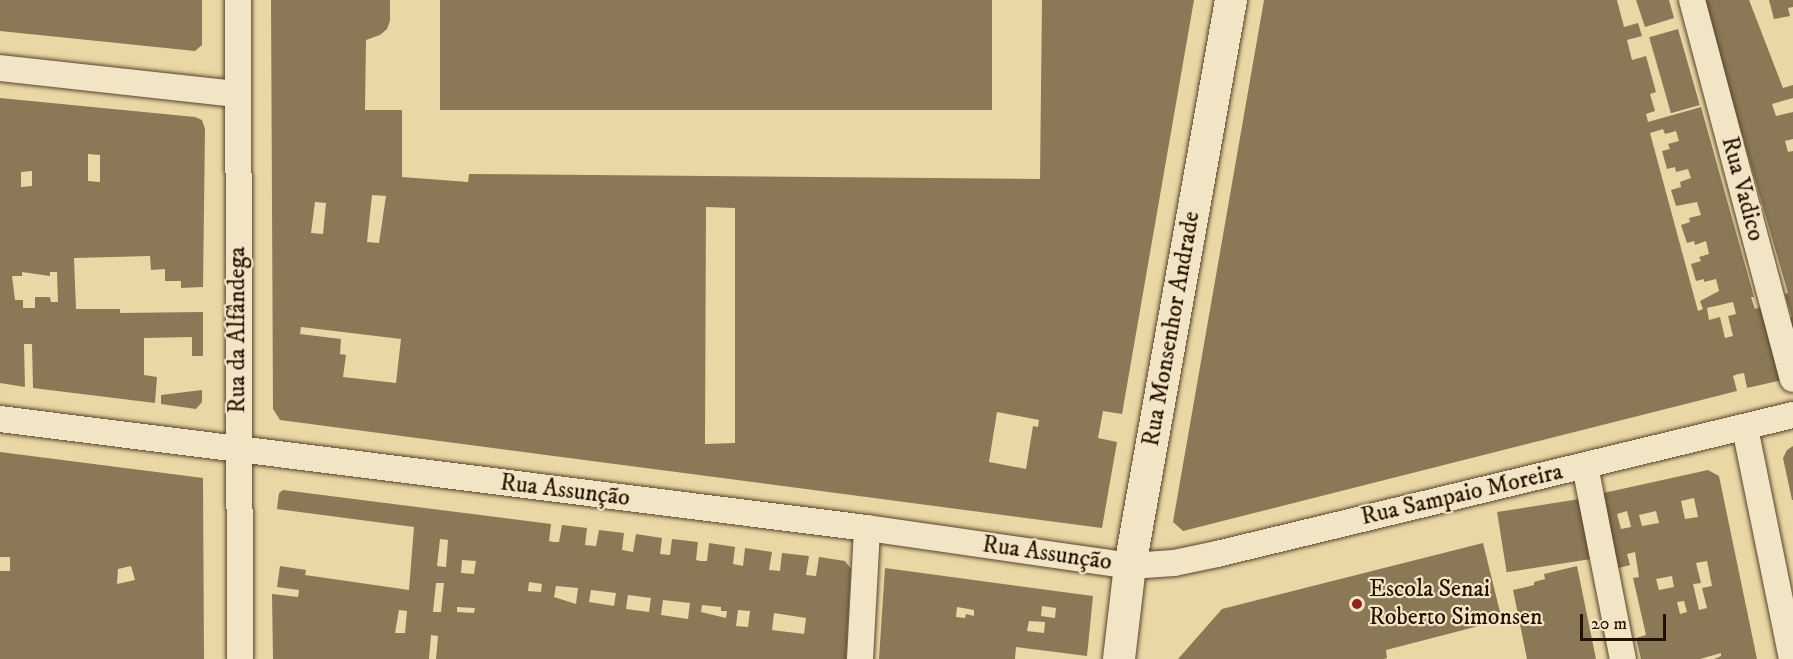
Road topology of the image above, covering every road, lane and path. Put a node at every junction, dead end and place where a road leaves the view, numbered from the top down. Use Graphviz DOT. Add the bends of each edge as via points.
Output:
graph roads {
  1 [pos="238,0"];
  2 [pos="1231,0"];
  3 [pos="1692,0"];
  4 [pos="0,69"];
  5 [pos="237,94"];
  6 [pos="1793,379"];
  7 [pos="1793,415"];
  8 [pos="0,419"];
  9 [pos="1745,428"];
  10 [pos="238,450"];
  11 [pos="1585,466"];
  12 [pos="867,528"];
  13 [pos="1130,566"];
  14 [pos="240,659"];
  15 [pos="860,659"];
  16 [pos="1119,659"];
  17 [pos="1623,659"];
  18 [pos="1792,659"];
  1 -- 5 [label="street, Rua da Alfândega"];
  2 -- 13 [label="street, Rua Monsenhor Andrade"];
  3 -- 6 [label="street, Rua Vadico"];
  4 -- 5 [label="street"];
  5 -- 10 [label="street, Rua da Alfândega"];
  7 -- 9 [label="street, Rua Sampaio Moreira"];
  8 -- 10 [label="street, Rua Assunção"];
  9 -- 11 [label="street, Rua Sampaio Moreira"];
  9 -- 18 [label="street"];
  10 -- 12 [label="street, Rua Assunção"];
  10 -- 14 [label="street, Rua da Alfândega"];
  11 -- 13 [label="street, Rua Sampaio Moreira" via="1199,557"];
  11 -- 17 [label="street"];
  12 -- 13 [label="street, Rua Assunção"];
  12 -- 15 [label="street"];
  13 -- 16 [label="street, Rua Monsenhor Andrade"];
}
